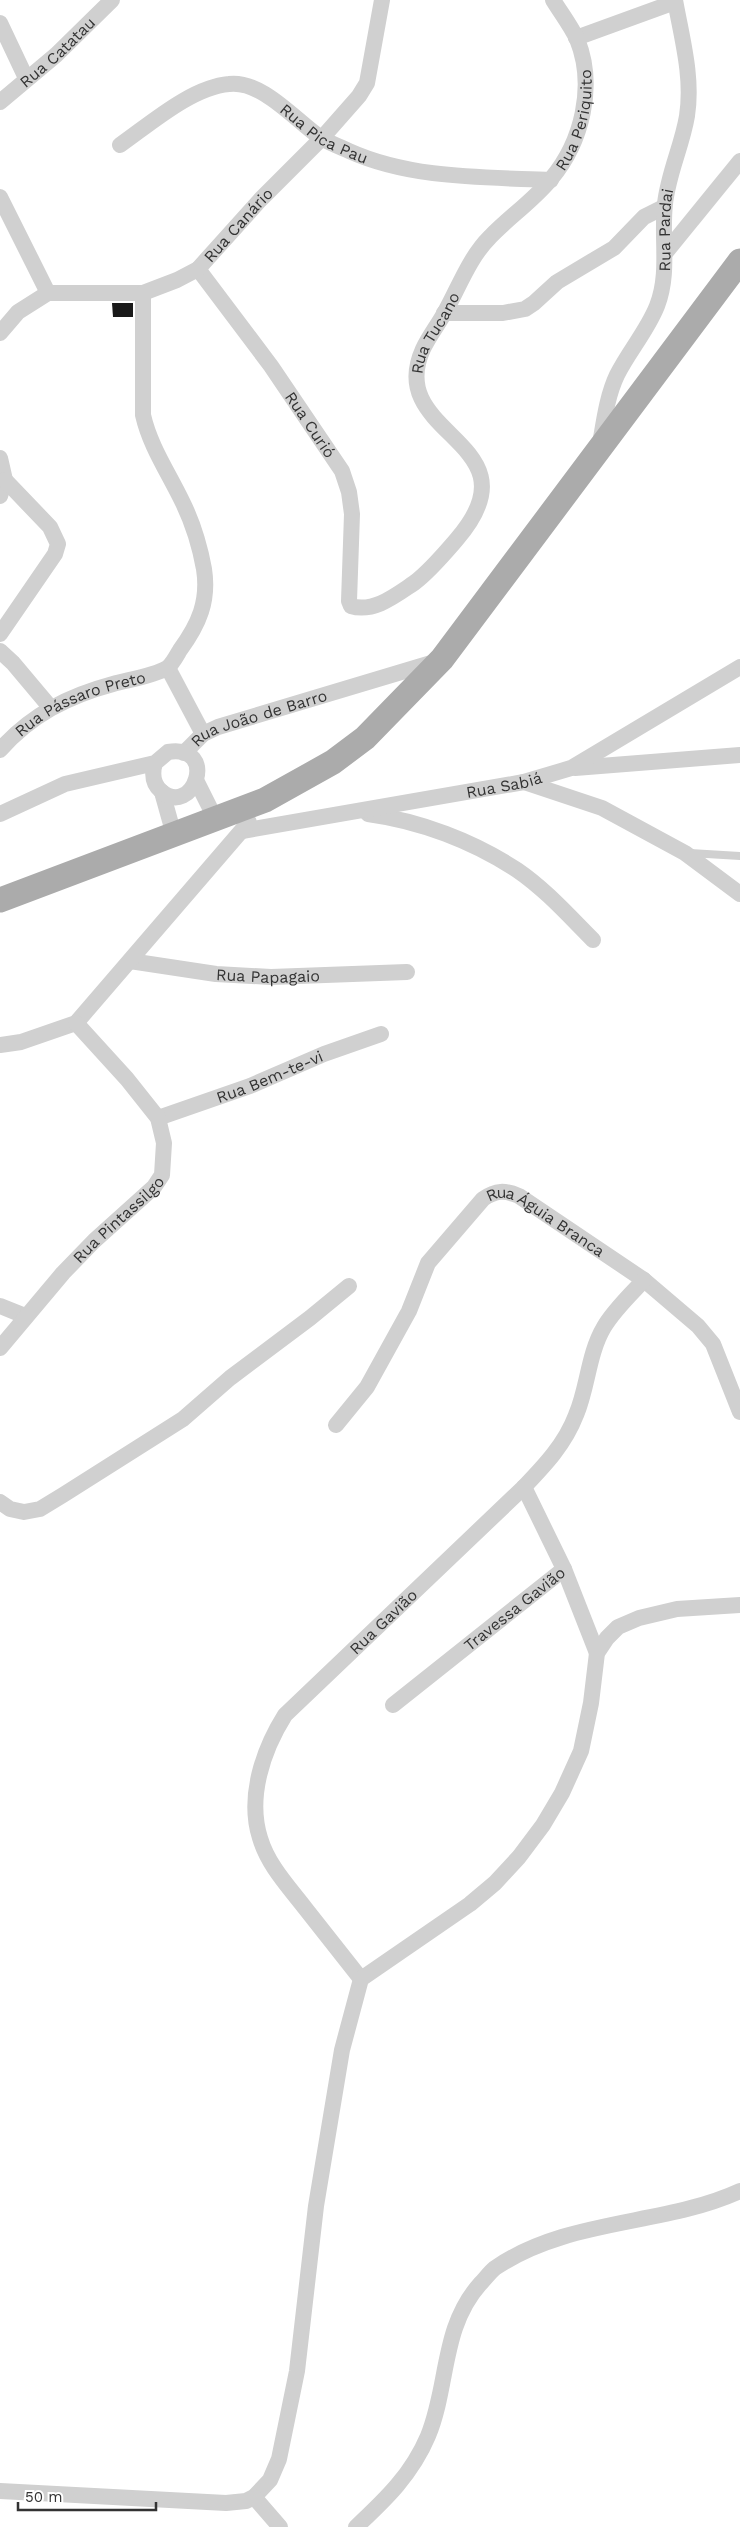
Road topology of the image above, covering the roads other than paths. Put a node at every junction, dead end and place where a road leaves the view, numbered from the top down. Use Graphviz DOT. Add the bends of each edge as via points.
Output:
graph roads {
  1 [pos="112,0"];
  2 [pos="382,0"];
  3 [pos="553,0"];
  4 [pos="675,1"];
  5 [pos="0,23"];
  6 [pos="576,38"];
  7 [pos="26,78"];
  8 [pos="0,102"];
  9 [pos="322,138"];
  10 [pos="120,145"];
  11 [pos="740,161"];
  12 [pos="551,180"];
  13 [pos="0,197"];
  14 [pos="664,207"];
  15 [pos="666,252"];
  16 [pos="740,261"];
  17 [pos="198,269"];
  18 [pos="48,293"];
  19 [pos="143,293"];
  20 [pos="444,313"];
  21 [pos="0,333"];
  22 [pos="598,450"];
  23 [pos="0,458"];
  24 [pos="5,480"];
  25 [pos="0,496"];
  26 [pos="352,606"];
  27 [pos="0,634"];
  28 [pos="0,652"];
  29 [pos="442,659"];
  30 [pos="740,667"];
  31 [pos="168,668"];
  32 [pos="50,707"];
  33 [pos="203,734"];
  34 [pos="0,750"];
  35 [pos="184,753"];
  36 [pos="740,755"];
  37 [pos="155,763"];
  38 [pos="571,768"];
  39 [pos="197,782"];
  40 [pos="524,782"];
  41 [pos="162,792"];
  42 [pos="265,800"];
  43 [pos="351,812"];
  44 [pos="0,814"];
  45 [pos="216,820"];
  46 [pos="242,830"];
  47 [pos="174,835"];
  48 [pos="685,853"];
  49 [pos="740,856"];
  50 [pos="740,894"];
  51 [pos="0,900"];
  52 [pos="593,940"];
  53 [pos="130,961"];
  54 [pos="406,972"];
  55 [pos="76,1023"];
  56 [pos="381,1034"];
  57 [pos="0,1045"];
  58 [pos="158,1118"];
  59 [pos="644,1280"];
  60 [pos="350,1286"];
  61 [pos="0,1306"];
  62 [pos="25,1316"];
  63 [pos="0,1348"];
  64 [pos="740,1412"];
  65 [pos="336,1425"];
  66 [pos="524,1487"];
  67 [pos="0,1502"];
  68 [pos="564,1569"];
  69 [pos="740,1605"];
  70 [pos="597,1653"];
  71 [pos="393,1705"];
  72 [pos="361,1979"];
  73 [pos="740,2191"];
  74 [pos="0,2491"];
  75 [pos="254,2497"];
  76 [pos="280,2527"];
  77 [pos="356,2527"];
  1 -- 7 [label="street, Rua Catatau" via="56,55"];
  2 -- 9 [label="street, Rua Canário" via="367,82 359,96"];
  3 -- 6 [label="street, Rua Periquito"];
  4 -- 6 [label="street"];
  4 -- 14 [label="street, Rua Pardai" via="689,92"];
  5 -- 7 [label="street"];
  6 -- 12 [label="street, Rua Periquito" via="584,72 581,126 575,143"];
  7 -- 8 [label="street, Rua Catatau"];
  9 -- 10 [label="street, Rua Pica Pau" via="259,90 229,83 202,92"];
  9 -- 12 [label="street, Rua Pica Pau" via="351,152 413,170"];
  9 -- 17 [label="street, Rua Canário"];
  11 -- 15 [label="street"];
  12 -- 20 [label="street, Rua Tucano" via="477,253"];
  13 -- 18 [label="street"];
  14 -- 15 [label="street, Rua Pardai"];
  14 -- 20 [label="street" via="644,217 601,258 561,279 525,309 503,313"];
  15 -- 22 [label="street, Rua Pardai" via="658,305 610,390"];
  16 -- 22 [label="main road"];
  17 -- 19 [label="street, Rua Canário"];
  17 -- 26 [label="street, Rua Curió" via="271,366 342,471 350,492 352,514 347,596"];
  18 -- 19 [label="street, Rua Canário"];
  18 -- 21 [label="street" via="18,312"];
  19 -- 31 [label="street, Rua Pássaro Preto" via="143,415 147,433 184,503 204,568 206,591 203,610 194,631"];
  20 -- 26 [label="street, Rua Tucano" via="423,348 417,368 417,386 422,403 479,468 480,507 472,521 419,579 392,598 362,608"];
  22 -- 29 [label="main road"];
  23 -- 24 [label="street"];
  24 -- 25 [label="street"];
  24 -- 27 [label="street" via="50,527 58,544 55,554"];
  28 -- 32 [label="street"];
  29 -- 33 [label="street, Rua João de Barro"];
  29 -- 42 [label="main road" via="364,738 333,762"];
  30 -- 38 [label="street, Rua Sabiá"];
  31 -- 32 [label="street, Rua Pássaro Preto" via="89,691"];
  31 -- 33 [label="street, Rua Pássaro Preto"];
  32 -- 34 [label="street, Rua Pássaro Preto" via="31,720"];
  33 -- 35 [label="street, Rua João de Barro"];
  35 -- 37 [label="street, Rua João de Barro" via="168,752"];
  35 -- 39 [label="street" via="196,764"];
  36 -- 38 [label="street"];
  37 -- 41 [label="street" via="153,778"];
  37 -- 44 [label="street, Rua João de Barro" via="64,784"];
  38 -- 40 [label="street, Rua Sabiá"];
  39 -- 41 [label="street" via="182,796"];
  39 -- 45 [label="street"];
  40 -- 43 [label="street, Rua Sabiá"];
  40 -- 48 [label="street" via="602,808"];
  41 -- 47 [label="street"];
  42 -- 45 [label="main road"];
  42 -- 46 [label="street"];
  43 -- 46 [label="street, Rua Sabiá"];
  43 -- 52 [label="street" via="397,818 429,827 516,870"];
  45 -- 47 [label="main road"];
  46 -- 53 [label="street"];
  47 -- 51 [label="main road"];
  48 -- 49 [label="lane"];
  48 -- 50 [label="street"];
  53 -- 54 [label="street, Rua Papagaio" via="216,974 271,977"];
  53 -- 55 [label="street"];
  55 -- 57 [label="street" via="20,1042"];
  55 -- 58 [label="street"];
  56 -- 58 [label="street, Rua Bem-te-vi"];
  58 -- 62 [label="street, Rua Pintassilgo" via="164,1160 162,1175 154,1187 94,1241"];
  59 -- 64 [label="street, Rua Águia Branca" via="698,1326 713,1344"];
  59 -- 65 [label="street, Rua Águia Branca" via="519,1196 502,1191 492,1193 483,1199 428,1263 408,1310 367,1387"];
  59 -- 66 [label="street, Rua Gavião" via="604,1326 596,1343 576,1416 561,1445"];
  60 -- 67 [label="street" via="230,1378 183,1419 63,1495 40,1509 24,1512 10,1509"];
  61 -- 62 [label="street"];
  62 -- 63 [label="street, Rua Pintassilgo"];
  66 -- 68 [label="street, Travessa Gavião"];
  66 -- 72 [label="street, Rua Gavião" via="286,1715 264,1757 256,1814 260,1838 276,1871"];
  68 -- 70 [label="street"];
  68 -- 71 [label="street, Travessa Gavião"];
  69 -- 70 [label="street" via="677,1609 639,1618 618,1627"];
  70 -- 72 [label="street" via="581,1750 543,1825 495,1884"];
  72 -- 75 [label="street" via="339,2069 316,2206 297,2371 279,2458 270,2480"];
  73 -- 77 [label="street" via="680,2209 580,2231 534,2247 494,2268 468,2297 452,2331 428,2434 413,2466 394,2492"];
  74 -- 75 [label="street" via="226,2503"];
  75 -- 76 [label="street"];
}
